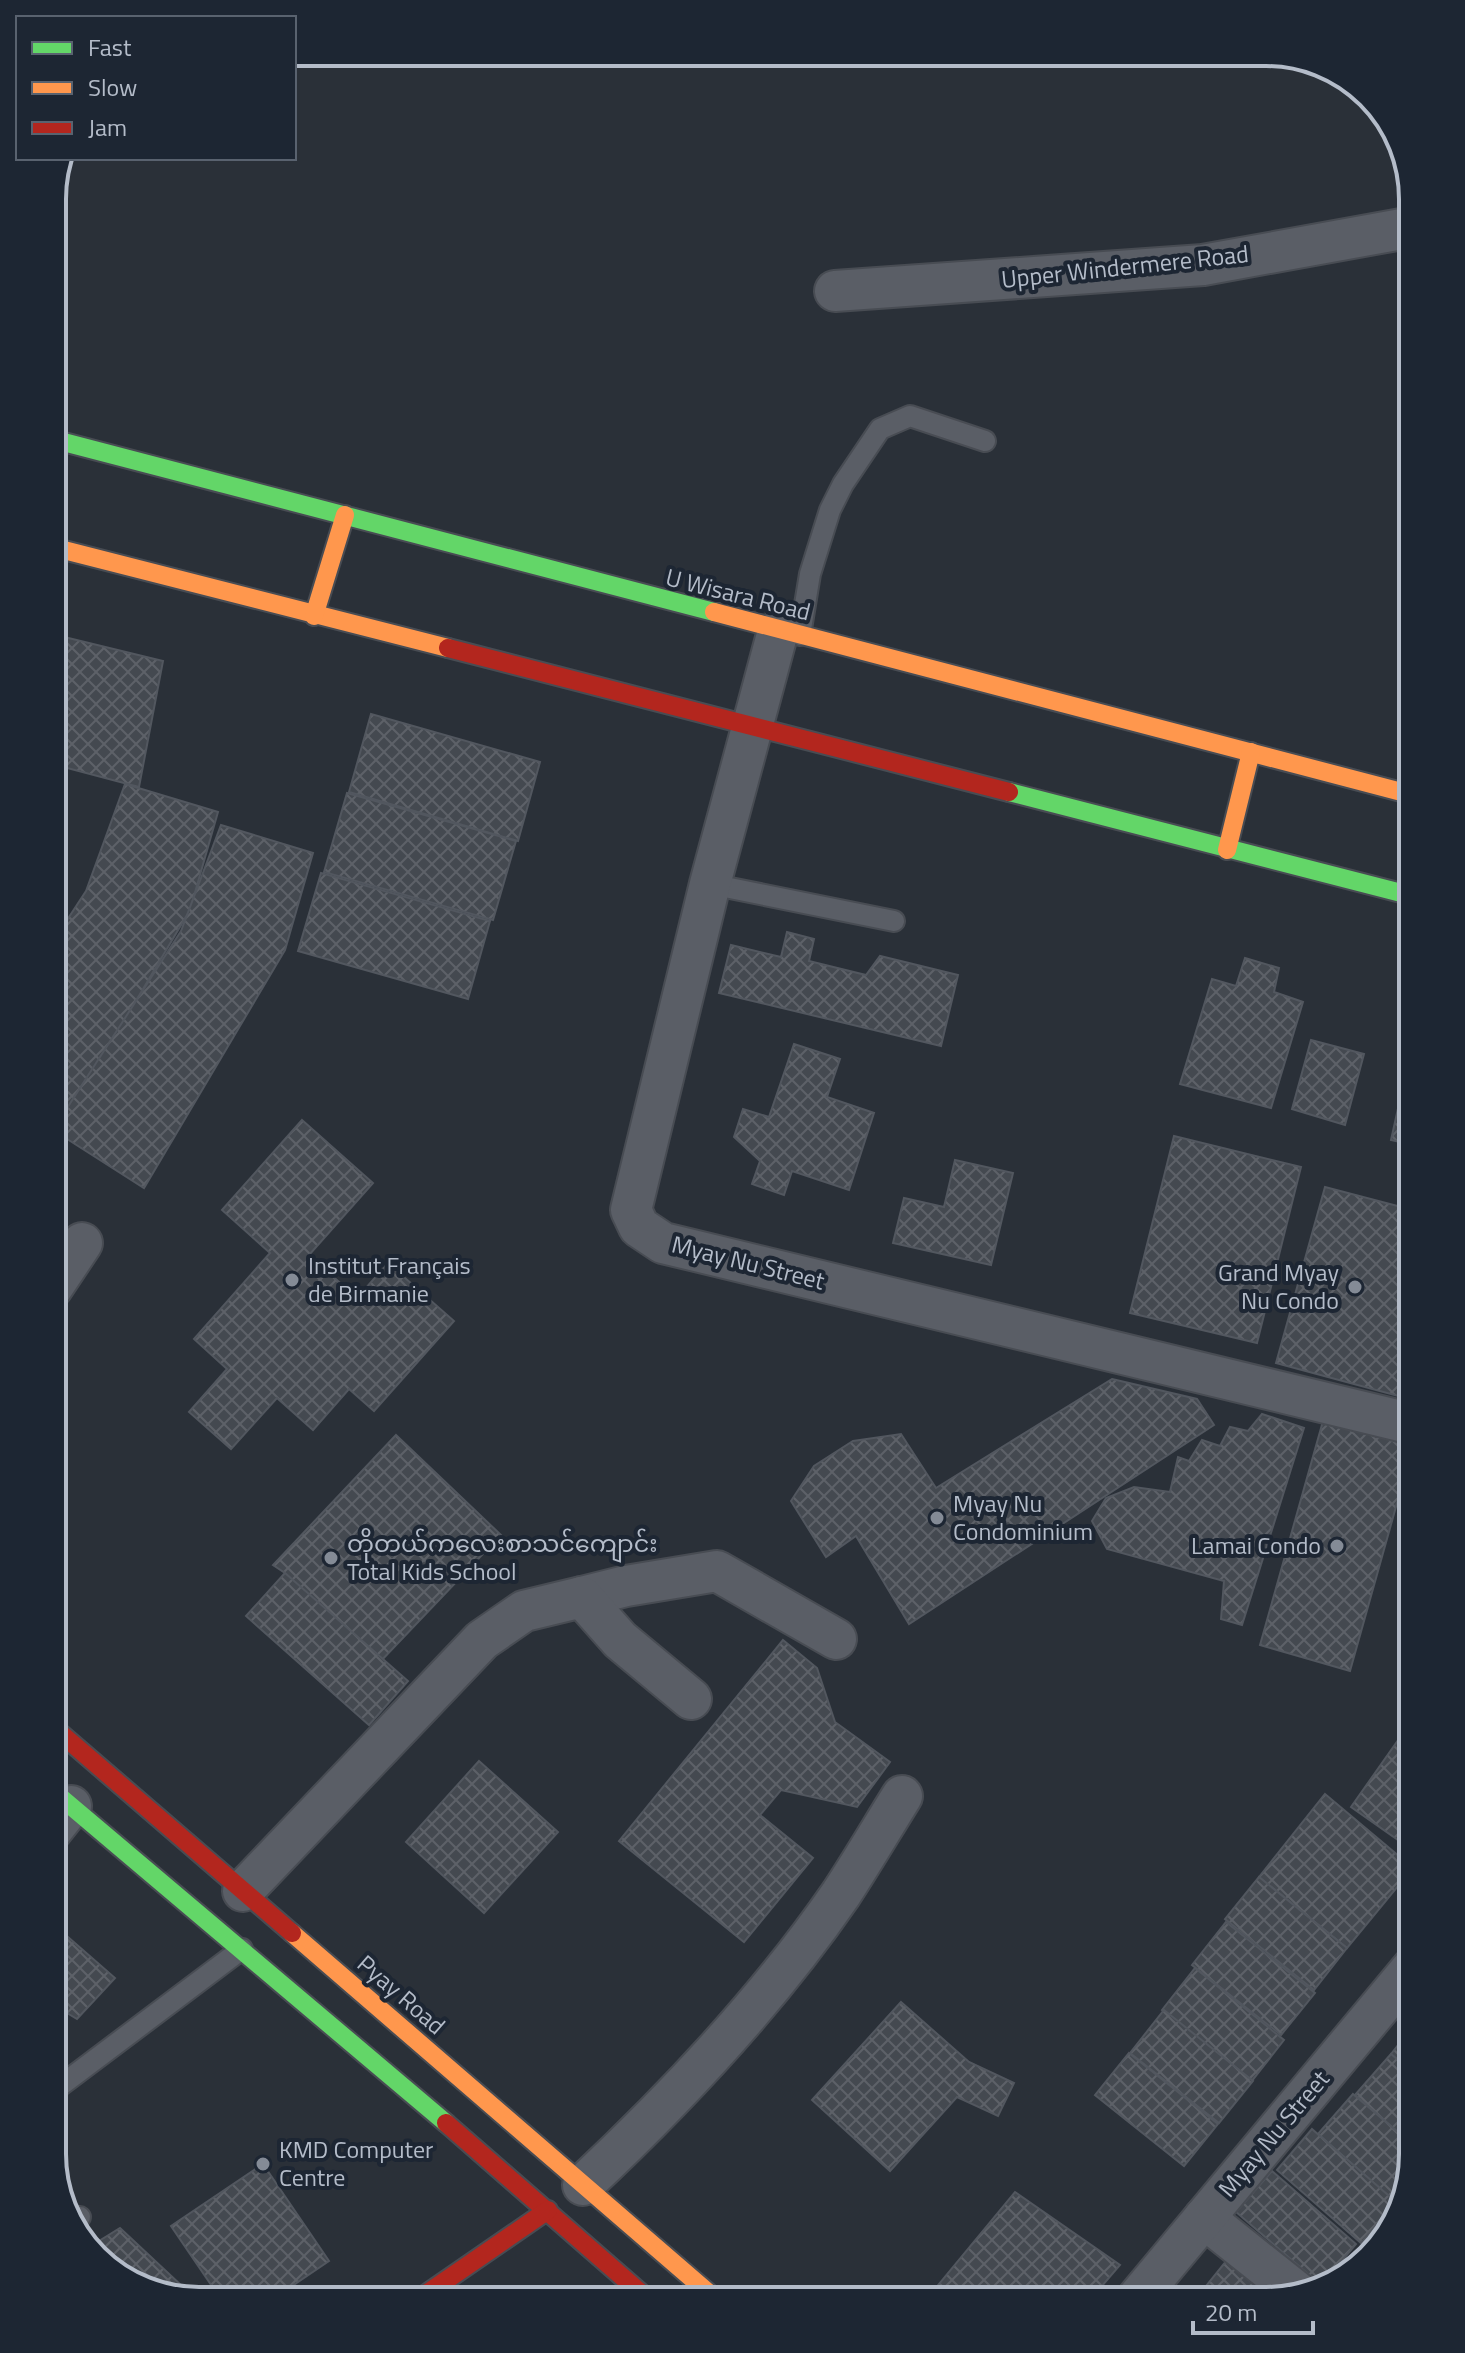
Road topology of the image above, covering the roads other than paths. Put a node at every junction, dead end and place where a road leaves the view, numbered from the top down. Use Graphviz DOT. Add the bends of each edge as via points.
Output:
graph roads {
  1 [pos="1399,230"];
  2 [pos="835,291"];
  3 [pos="985,441"];
  4 [pos="66,443"];
  5 [pos="345,515"];
  6 [pos="66,551"];
  7 [pos="314,616"];
  8 [pos="789,633"];
  9 [pos="751,726"];
  10 [pos="1251,752"];
  11 [pos="1399,791"];
  12 [pos="1227,850"];
  13 [pos="710,884"];
  14 [pos="1399,893"];
  15 [pos="894,921"];
  16 [pos="82,1243"];
  17 [pos="66,1267"];
  18 [pos="1399,1421"];
  19 [pos="582,1597"];
  20 [pos="836,1639"];
  21 [pos="691,1699"];
  22 [pos="66,1738"];
  23 [pos="902,1796"];
  24 [pos="66,1814"];
  25 [pos="243,1891"];
  26 [pos="242,1949"];
  27 [pos="1399,1984"];
  28 [pos="66,2080"];
  29 [pos="583,2185"];
  30 [pos="548,2210"];
  31 [pos="1204,2218"];
  32 [pos="1288,2285"];
  33 [pos="436,2287"];
  34 [pos="634,2287"];
  35 [pos="702,2287"];
  36 [pos="1147,2287"];
  1 -- 2 [label="street, Upper Windermere Road" via="1203,265"];
  3 -- 8 [label="lane" via="910,416 880,429 830,510"];
  4 -- 5 [label="main road, U Wisara Road"];
  5 -- 7 [label="main road"];
  5 -- 8 [label="main road, U Wisara Road"];
  6 -- 7 [label="main road"];
  7 -- 9 [label="main road"];
  8 -- 9 [label="street, Myay Nu Street"];
  8 -- 10 [label="main road, U Wisara Road"];
  9 -- 12 [label="main road"];
  9 -- 13 [label="street, Myay Nu Street"];
  10 -- 11 [label="main road, U Wisara Road"];
  10 -- 12 [label="main road"];
  12 -- 14 [label="main road"];
  13 -- 15 [label="lane"];
  13 -- 18 [label="street, Myay Nu Street" via="631,1210 639,1227 663,1243"];
  16 -- 17 [label="street"];
  19 -- 20 [label="street" via="717,1571"];
  19 -- 21 [label="street" via="620,1640"];
  19 -- 25 [label="street" via="524,1611 482,1640"];
  22 -- 25 [label="main road, Pyay Road"];
  23 -- 29 [label="street" via="840,1895 762,1997 646,2126"];
  24 -- 26 [label="main road"];
  25 -- 29 [label="main road, Pyay Road"];
  26 -- 28 [label="lane"];
  26 -- 30 [label="main road"];
  27 -- 31 [label="street, Myay Nu Street"];
  29 -- 35 [label="main road, Pyay Road"];
  30 -- 33 [label="main road"];
  30 -- 34 [label="main road"];
  31 -- 32 [label="street"];
  31 -- 36 [label="street, Myay Nu Street"];
}
